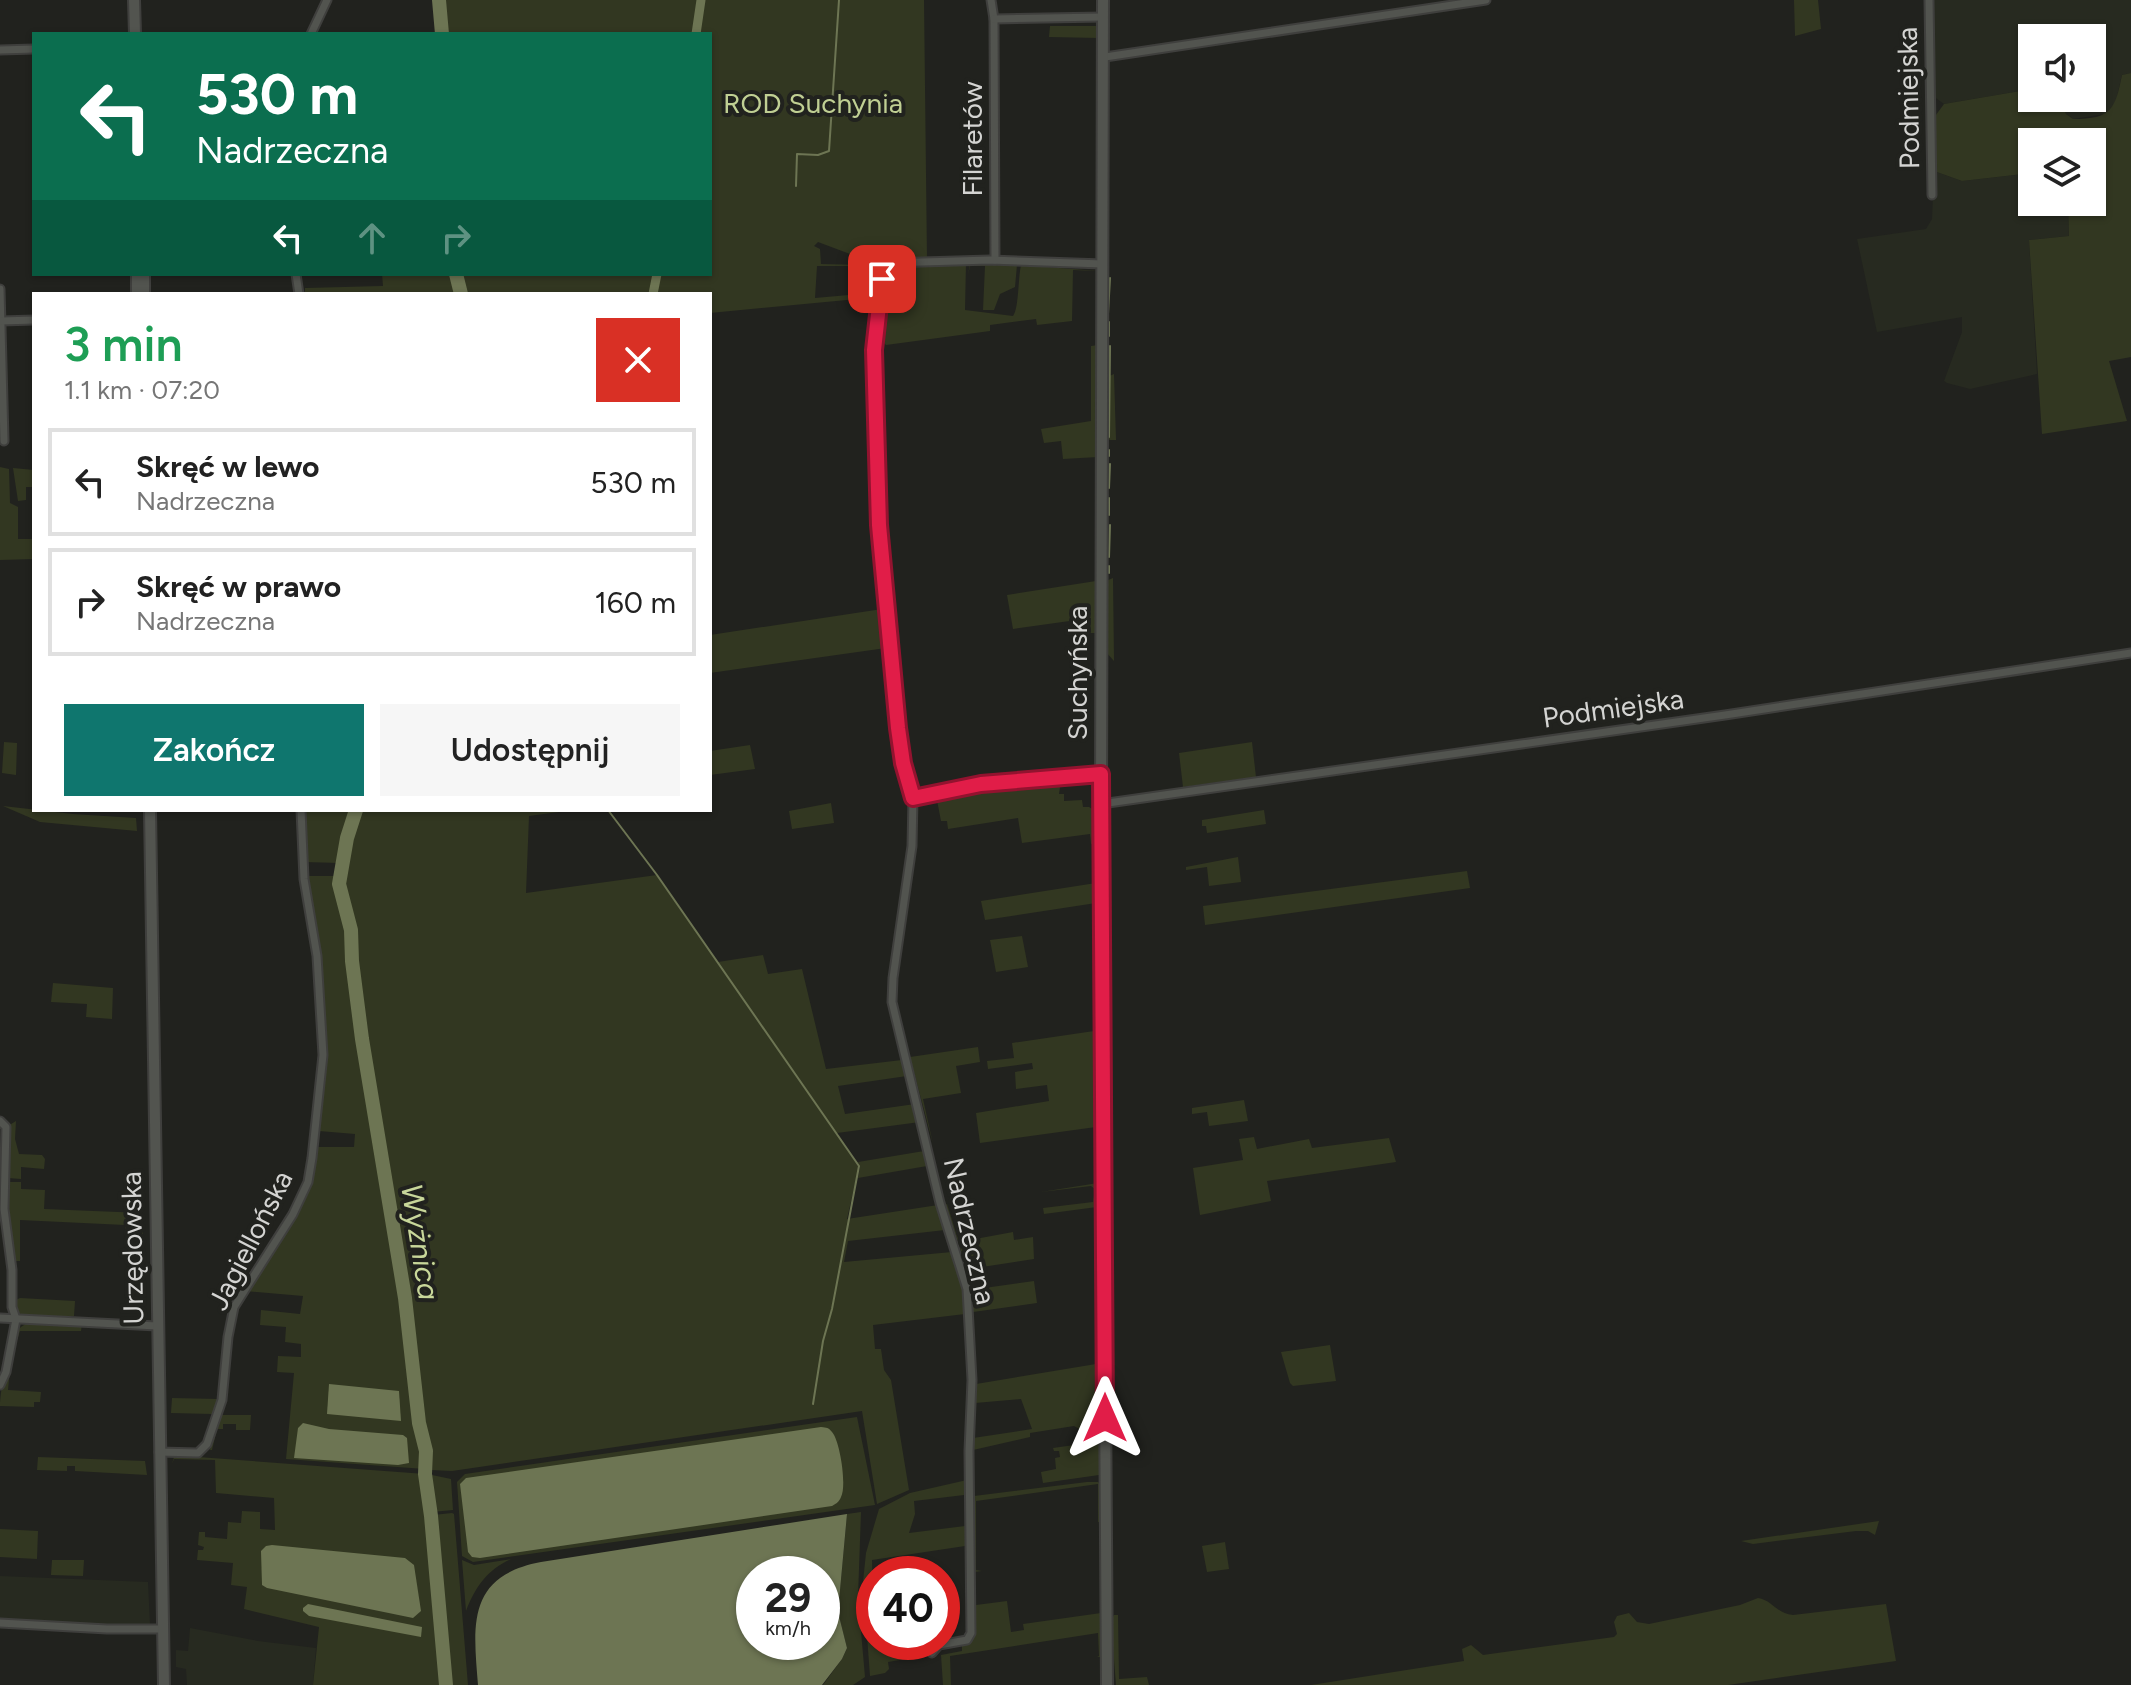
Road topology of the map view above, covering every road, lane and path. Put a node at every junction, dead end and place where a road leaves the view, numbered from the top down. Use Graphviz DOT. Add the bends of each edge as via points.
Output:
graph roads {
  1 [pos="134,0"];
  2 [pos="327,0"];
  3 [pos="991,0"];
  4 [pos="1103,0"];
  5 [pos="1486,0"];
  6 [pos="1929,0"];
  7 [pos="1103,17"];
  8 [pos="994,19"];
  9 [pos="135,32"];
  10 [pos="312,32"];
  11 [pos="32,49"];
  12 [pos="0,50"];
  13 [pos="1105,57"];
  14 [pos="1932,195"];
  15 [pos="995,260"];
  16 [pos="1103,264"];
  17 [pos="0,289"];
  18 [pos="1,318"];
  19 [pos="32,320"];
  20 [pos="4,441"];
  21 [pos="2131,653"];
  22 [pos="1101,774"];
  23 [pos="913,798"];
  24 [pos="1101,804"];
  25 [pos="150,812"];
  26 [pos="301,812"];
  27 [pos="2,1122"];
  28 [pos="0,1318"];
  29 [pos="16,1319"];
  30 [pos="157,1326"];
  31 [pos="0,1385"];
  32 [pos="159,1452"];
  33 [pos="0,1623"];
  34 [pos="163,1629"];
  35 [pos="960,1641"];
  36 [pos="164,1685"];
  37 [pos="1107,1685"];
  1 -- 9 [label="street"];
  2 -- 10 [label="street"];
  3 -- 8 [label="street, Filaretów"];
  4 -- 7 [label="street"];
  5 -- 13 [label="street"];
  6 -- 14 [label="street, Podmiejska"];
  7 -- 8 [label="street"];
  7 -- 13 [label="street"];
  8 -- 15 [label="street, Filaretów"];
  11 -- 12 [label="street"];
  13 -- 16 [label="street"];
  15 -- 16 [label="street"];
  15 -- 23 [label="street, Nadrzeczna" via="886,265 874,350 879,525 900,748"];
  16 -- 22 [label="street, Suchyńska"];
  17 -- 18 [label="street"];
  18 -- 19 [label="street"];
  18 -- 20 [label="street"];
  21 -- 24 [label="street, Podmiejska"];
  22 -- 23 [label="street" via="981,784"];
  22 -- 24 [label="street, Suchyńska"];
  23 -- 35 [label="street, Nadrzeczna" via="892,1002 940,1203 967,1289 971,1633"];
  24 -- 37 [label="street, Suchyńska"];
  25 -- 30 [label="street, Urzędowska"];
  26 -- 32 [label="street, Jagiellońska" via="323,1055 310,1173 287,1224 234,1307 222,1400 205,1448 198,1453"];
  27 -- 29 [label="street" via="4,1209"];
  28 -- 29 [label="street"];
  29 -- 30 [label="street"];
  29 -- 31 [label="street"];
  30 -- 32 [label="street, Urzędowska"];
  32 -- 34 [label="street, Urzędowska"];
  33 -- 34 [label="street"];
  34 -- 36 [label="street, Urzędowska"];
}
